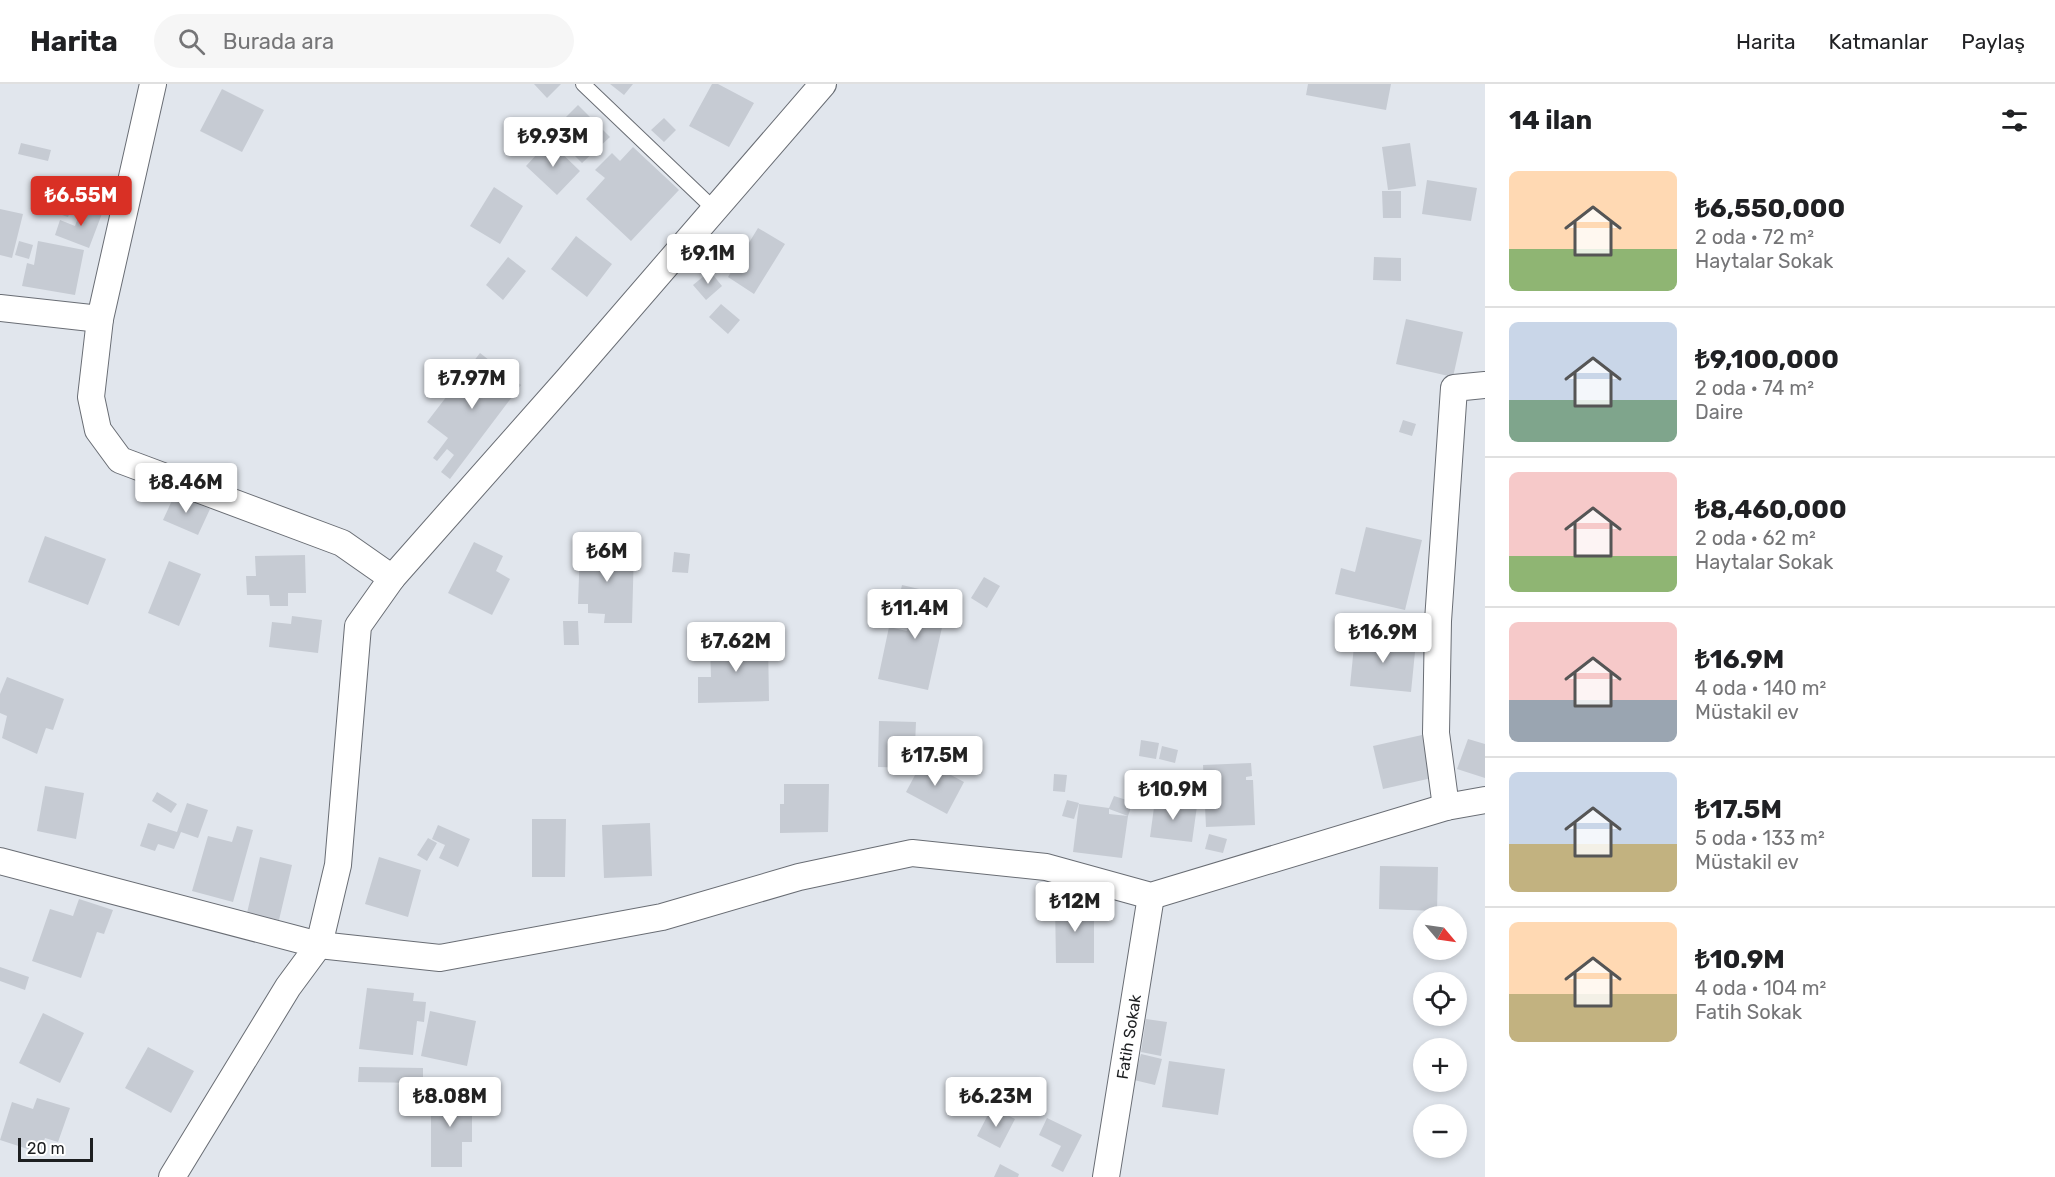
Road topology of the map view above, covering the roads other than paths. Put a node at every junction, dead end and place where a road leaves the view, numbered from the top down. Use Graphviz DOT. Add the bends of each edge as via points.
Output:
graph roads {
  1 [pos="153,84"];
  2 [pos="583,84"];
  3 [pos="823,84"];
  4 [pos="714,209"];
  5 [pos="0,308"];
  6 [pos="100,319"];
  7 [pos="1485,385"];
  8 [pos="392,579"];
  9 [pos="1485,800"];
  10 [pos="1446,807"];
  11 [pos="0,861"];
  12 [pos="1151,896"];
  13 [pos="319,945"];
  14 [pos="172,1177"];
  15 [pos="1106,1177"];
  1 -- 6 [label="street"];
  2 -- 4 [label="lane"];
  3 -- 4 [label="street"];
  4 -- 8 [label="street"];
  5 -- 6 [label="street"];
  6 -- 8 [label="street" via="91,397 98,430 120,459 342,543"];
  7 -- 10 [label="street" via="1454,388 1438,621 1436,722"];
  8 -- 13 [label="street" via="358,626 338,865"];
  9 -- 10 [label="street"];
  10 -- 12 [label="street"];
  11 -- 13 [label="street"];
  12 -- 13 [label="street" via="1046,867 912,853 799,877 662,917 440,958"];
  12 -- 15 [label="street, Fatih Sokak"];
  13 -- 14 [label="street" via="288,987"];
}
